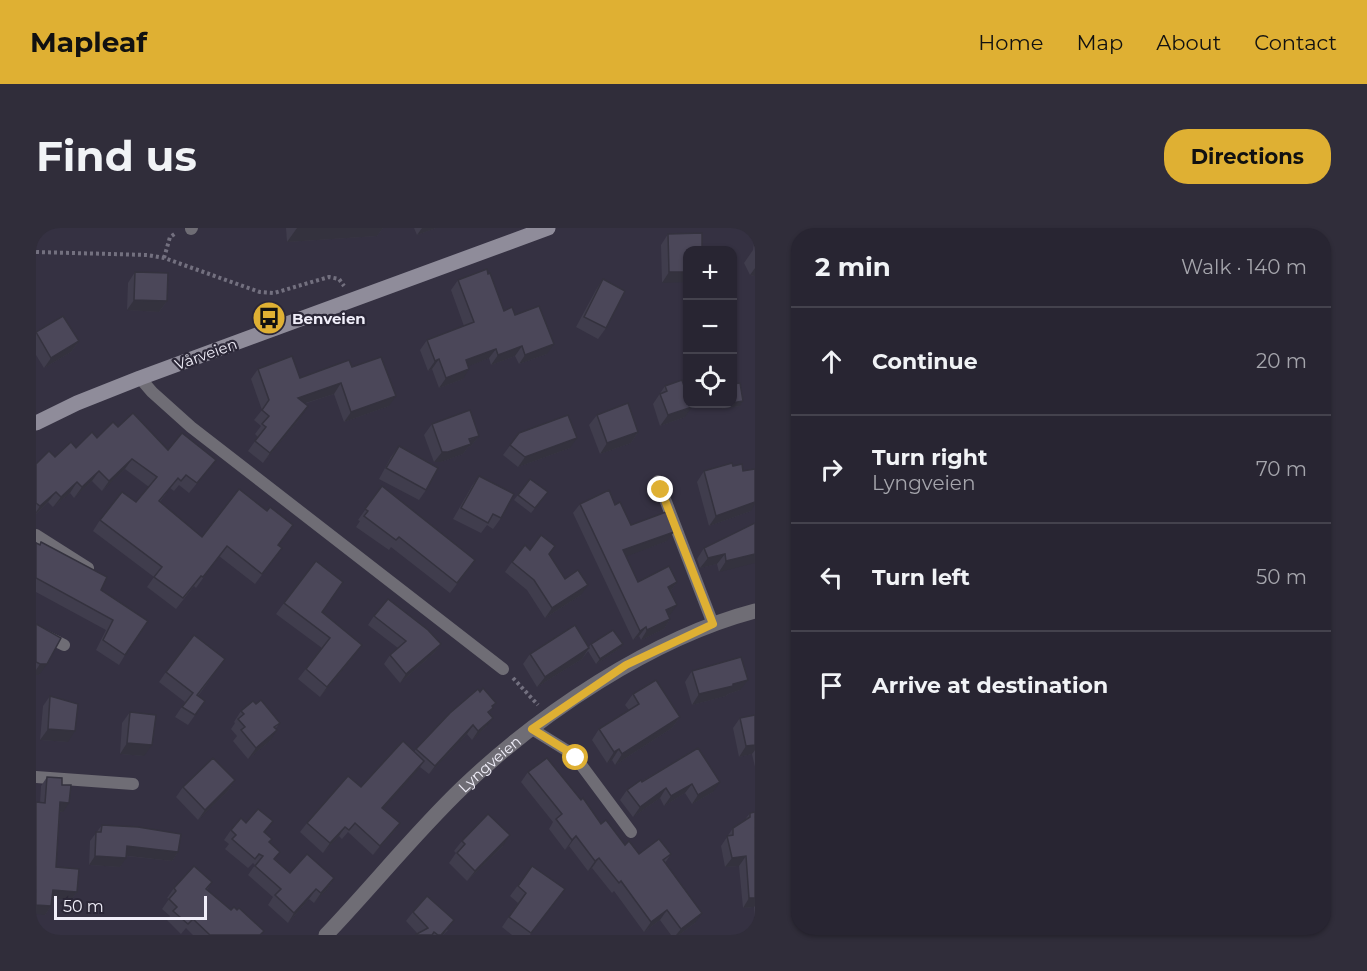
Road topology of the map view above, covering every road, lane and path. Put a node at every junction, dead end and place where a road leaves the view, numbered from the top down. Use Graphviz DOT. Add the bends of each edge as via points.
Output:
graph roads {
  1 [pos="191,228"];
  2 [pos="548,228"];
  3 [pos="36,252"];
  4 [pos="165,258"];
  5 [pos="344,287"];
  6 [pos="140,378"];
  7 [pos="36,423"];
  8 [pos="658,481"];
  9 [pos="36,535"];
  10 [pos="88,568"];
  11 [pos="755,611"];
  12 [pos="713,624"];
  13 [pos="36,631"];
  14 [pos="64,645"];
  15 [pos="504,669"];
  16 [pos="527,692"];
  17 [pos="542,708"];
  18 [pos="532,729"];
  19 [pos="36,777"];
  20 [pos="133,784"];
  21 [pos="631,832"];
  22 [pos="326,935"];
  1 -- 4 [label="path" via="172,234"];
  2 -- 6 [label="street, Vårveien"];
  3 -- 4 [label="path"];
  4 -- 5 [label="path" via="260,292 274,293 329,277 339,279"];
  6 -- 7 [label="street, Vårveien"];
  6 -- 15 [label="lane" via="191,427"];
  8 -- 12 [label="lane"];
  9 -- 10 [label="lane"];
  11 -- 12 [label="street, Lyngveien"];
  12 -- 18 [label="street, Lyngveien" via="626,665"];
  13 -- 14 [label="lane"];
  16 -- 17 [label="path"];
  18 -- 21 [label="lane" via="576,758"];
  18 -- 22 [label="street, Lyngveien" via="462,788"];
  19 -- 20 [label="lane"];
}
